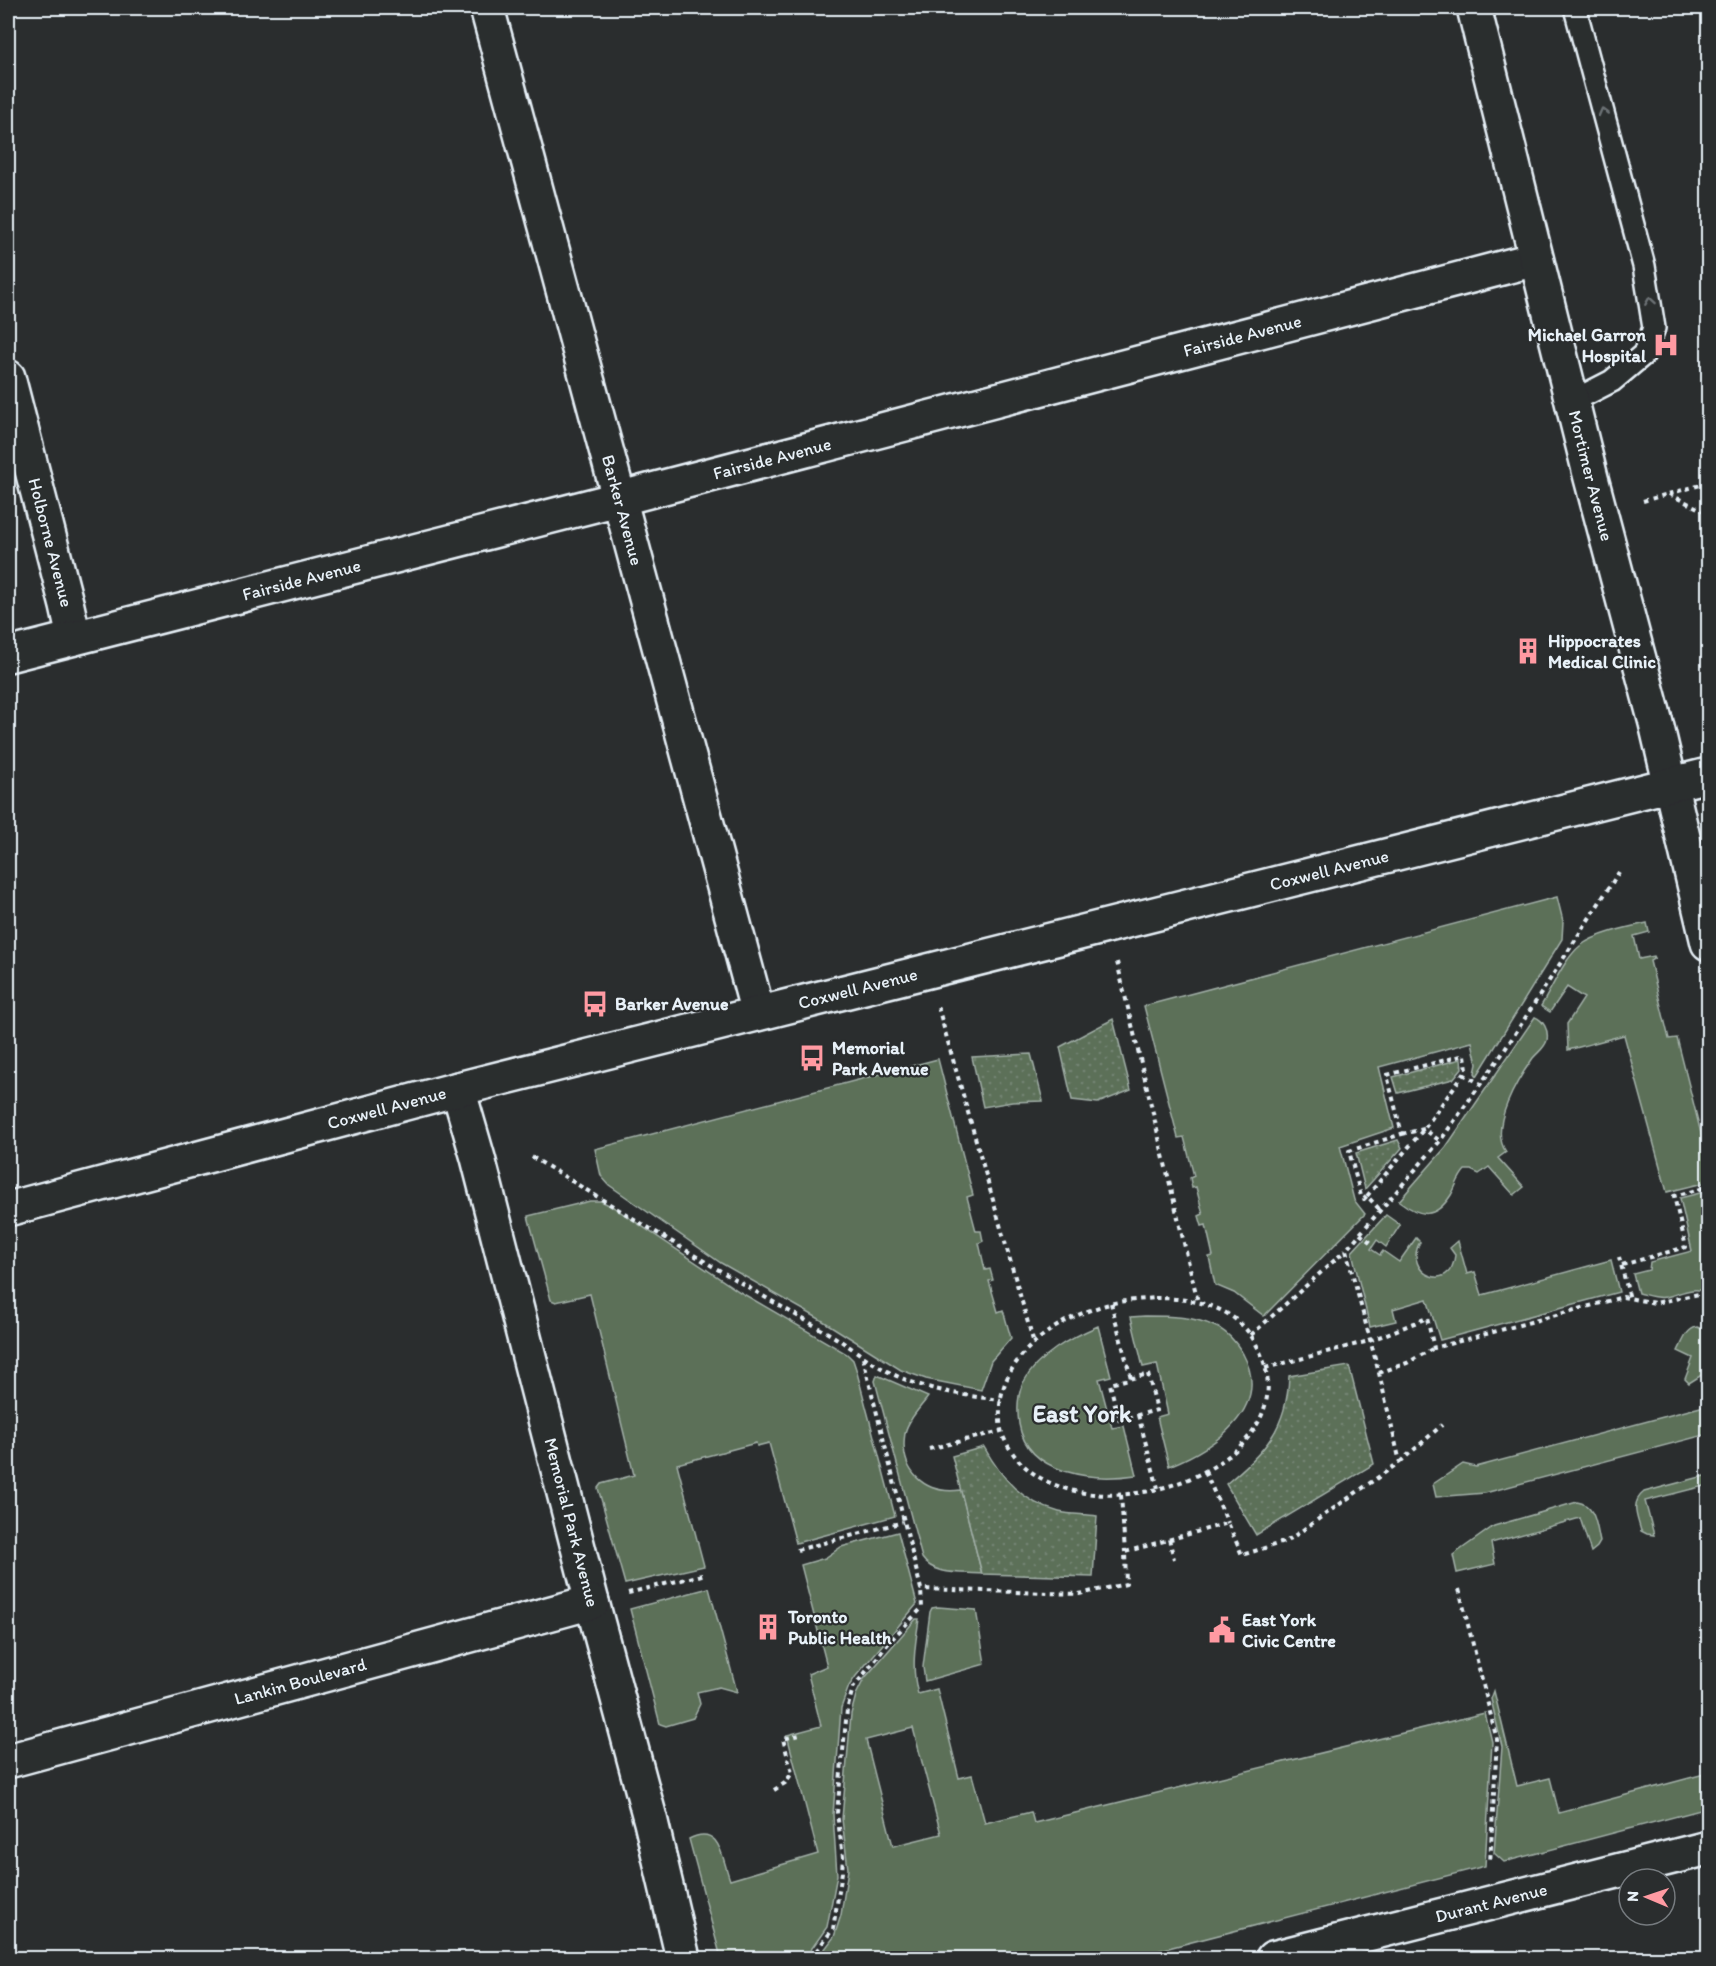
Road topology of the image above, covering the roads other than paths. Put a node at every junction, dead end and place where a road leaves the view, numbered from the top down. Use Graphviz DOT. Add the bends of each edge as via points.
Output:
graph roads {
  1 [pos="487,8"];
  2 [pos="1473,8"];
  3 [pos="1575,8"];
  4 [pos="1536,259"];
  5 [pos="8,377"];
  6 [pos="1571,402"];
  7 [pos="618,500"];
  8 [pos="74,638"];
  9 [pos="8,655"];
  10 [pos="1708,775"];
  11 [pos="1671,784"];
  12 [pos="1708,943"];
  13 [pos="758,1013"];
  14 [pos="458,1089"];
  15 [pos="8,1209"];
  16 [pos="592,1602"];
  17 [pos="8,1761"];
  18 [pos="1708,1848"];
  19 [pos="683,1959"];
  20 [pos="1274,1959"];
  1 -- 7 [label="street, Barker Avenue"];
  2 -- 4 [label="street, Mortimer Avenue"];
  6 -- 3 [label="lane, one-way" via="1612,381 1644,354 1654,328 1644,266"];
  4 -- 6 [label="street, Mortimer Avenue"];
  4 -- 7 [label="street, Fairside Avenue"];
  5 -- 8 [label="street, Holborne Avenue"];
  6 -- 11 [label="street, Mortimer Avenue"];
  7 -- 8 [label="street, Fairside Avenue"];
  7 -- 13 [label="street, Barker Avenue"];
  8 -- 9 [label="street, Fairside Avenue"];
  10 -- 11 [label="street, Coxwell Avenue"];
  11 -- 12 [label="street, Mortimer Avenue"];
  11 -- 13 [label="street, Coxwell Avenue"];
  13 -- 14 [label="street, Coxwell Avenue"];
  14 -- 15 [label="street, Coxwell Avenue"];
  14 -- 16 [label="street, Memorial Park Avenue"];
  16 -- 17 [label="street, Lankin Boulevard"];
  16 -- 19 [label="street, Memorial Park Avenue"];
  18 -- 20 [label="street, Durant Avenue"];
}
